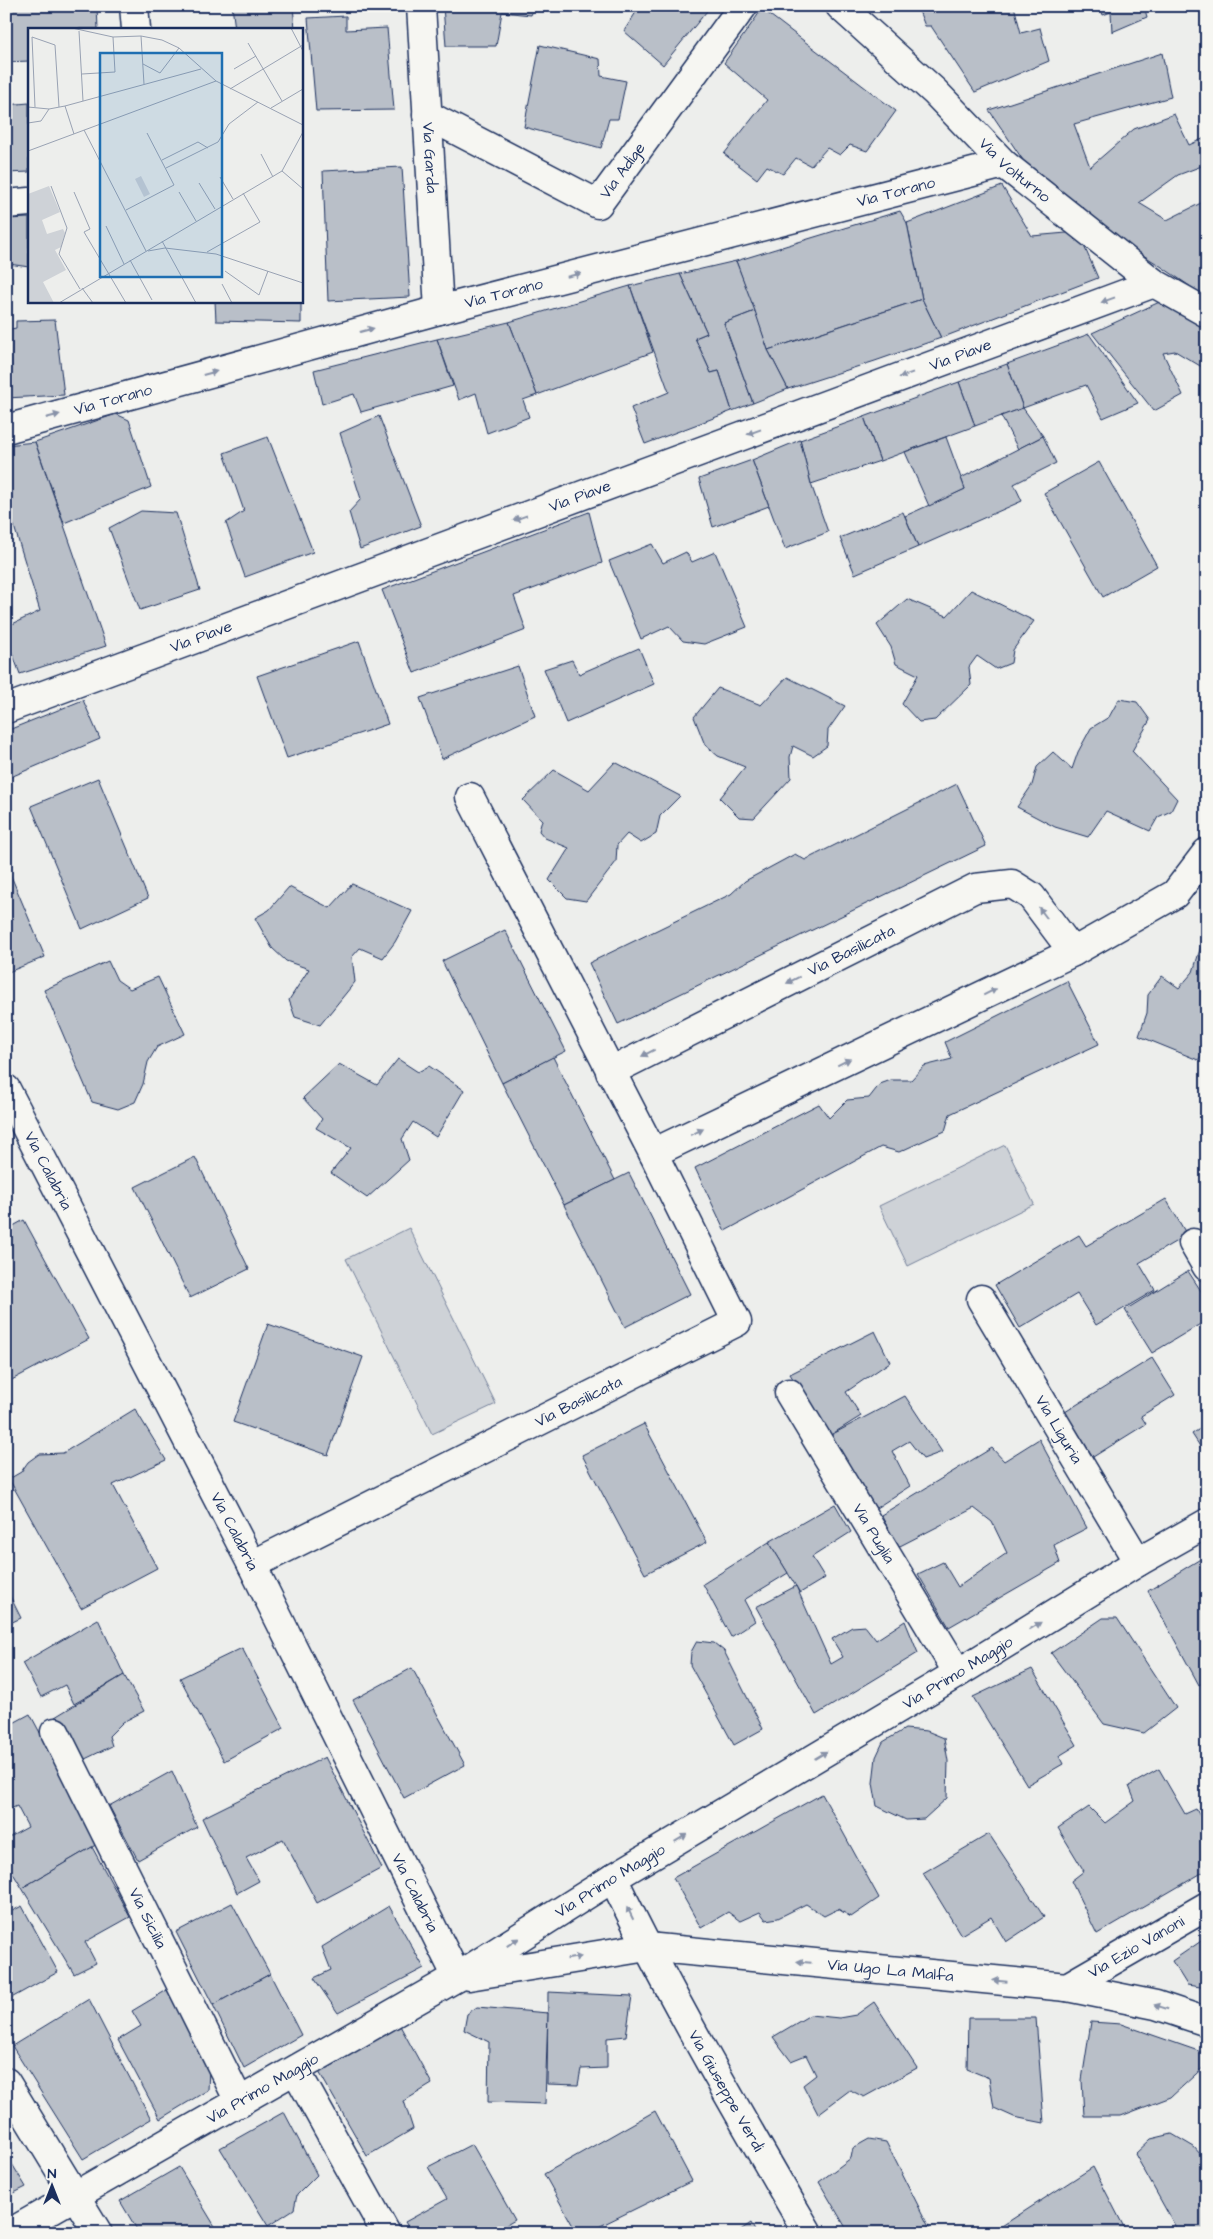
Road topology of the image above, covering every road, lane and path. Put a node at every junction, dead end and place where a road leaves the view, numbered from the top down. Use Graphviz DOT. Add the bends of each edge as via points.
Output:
graph roads {
  1 [pos="134,6"];
  2 [pos="421,6"];
  3 [pos="743,6"];
  4 [pos="840,6"];
  5 [pos="136,28"];
  6 [pos="427,115"];
  7 [pos="1004,164"];
  8 [pos="28,202"];
  9 [pos="6,204"];
  10 [pos="1154,283"];
  11 [pos="439,310"];
  12 [pos="1207,314"];
  13 [pos="6,429"];
  14 [pos="6,709"];
  15 [pos="470,797"];
  16 [pos="1207,852"];
  17 [pos="1072,952"];
  18 [pos="610,1072"];
  19 [pos="6,1089"];
  20 [pos="653,1153"];
  21 [pos="1192,1243"];
  22 [pos="1207,1267"];
  23 [pos="981,1299"];
  24 [pos="789,1393"];
  25 [pos="1207,1522"];
  26 [pos="1138,1562"];
  27 [pos="252,1565"];
  28 [pos="958,1673"];
  29 [pos="55,1732"];
  30 [pos="613,1878"];
  31 [pos="1207,1906"];
  32 [pos="646,1947"];
  33 [pos="457,1977"];
  34 [pos="1066,1987"];
  35 [pos="1207,2022"];
  36 [pos="296,2071"];
  37 [pos="6,2082"];
  38 [pos="240,2103"];
  39 [pos="75,2195"];
  40 [pos="10,2233"];
  41 [pos="98,2233"];
  42 [pos="386,2233"];
  43 [pos="808,2233"];
  1 -- 5 [label="street"];
  2 -- 6 [label="street, Via Garda"];
  3 -- 6 [label="street, Via Adige" via="598,204"];
  4 -- 7 [label="street, Via Volturno" via="934,92"];
  6 -- 11 [label="street, Via Garda"];
  7 -- 10 [label="street, Via Volturno"];
  11 -- 7 [label="street, Via Torano, one-way"];
  8 -- 9 [label="street"];
  10 -- 12 [label="street, Via Volturno"];
  10 -- 14 [label="street, Via Piave, one-way"];
  13 -- 11 [label="street, Via Torano, one-way"];
  15 -- 18 [label="street, Via Basilicata"];
  16 -- 17 [label="street" via="1174,894"];
  17 -- 18 [label="street, Via Basilicata, one-way" via="1030,896 1012,884 975,888"];
  20 -- 17 [label="street, one-way"];
  18 -- 20 [label="street, Via Basilicata"];
  19 -- 27 [label="street, Via Calabria"];
  20 -- 27 [label="street, Via Basilicata" via="737,1322"];
  21 -- 22 [label="street"];
  23 -- 26 [label="street, Via Liguria"];
  24 -- 28 [label="street, Via Puglia"];
  25 -- 26 [label="street, Via Primo Maggio"];
  28 -- 26 [label="street, Via Primo Maggio, one-way"];
  27 -- 33 [label="street, Via Calabria"];
  30 -- 28 [label="street, Via Primo Maggio, one-way"];
  29 -- 38 [label="street, Via Sicilia"];
  32 -- 30 [label="street, one-way"];
  33 -- 30 [label="street, Via Primo Maggio, one-way"];
  31 -- 34 [label="street, Via Ezio Vanoni"];
  33 -- 32 [label="street, Via Ugo La Malfa, one-way"];
  34 -- 32 [label="street, Via Ugo La Malfa, one-way"];
  32 -- 43 [label="street, Via Giuseppe Verdi"];
  33 -- 36 [label="street, Via Primo Maggio"];
  35 -- 34 [label="street, Via Ugo La Malfa, one-way" via="1156,2005"];
  36 -- 38 [label="street, Via Primo Maggio"];
  36 -- 42 [label="street"];
  37 -- 39 [label="street"];
  38 -- 39 [label="street, Via Primo Maggio"];
  39 -- 40 [label="street, Via Primo Maggio"];
  39 -- 41 [label="street"];
}
